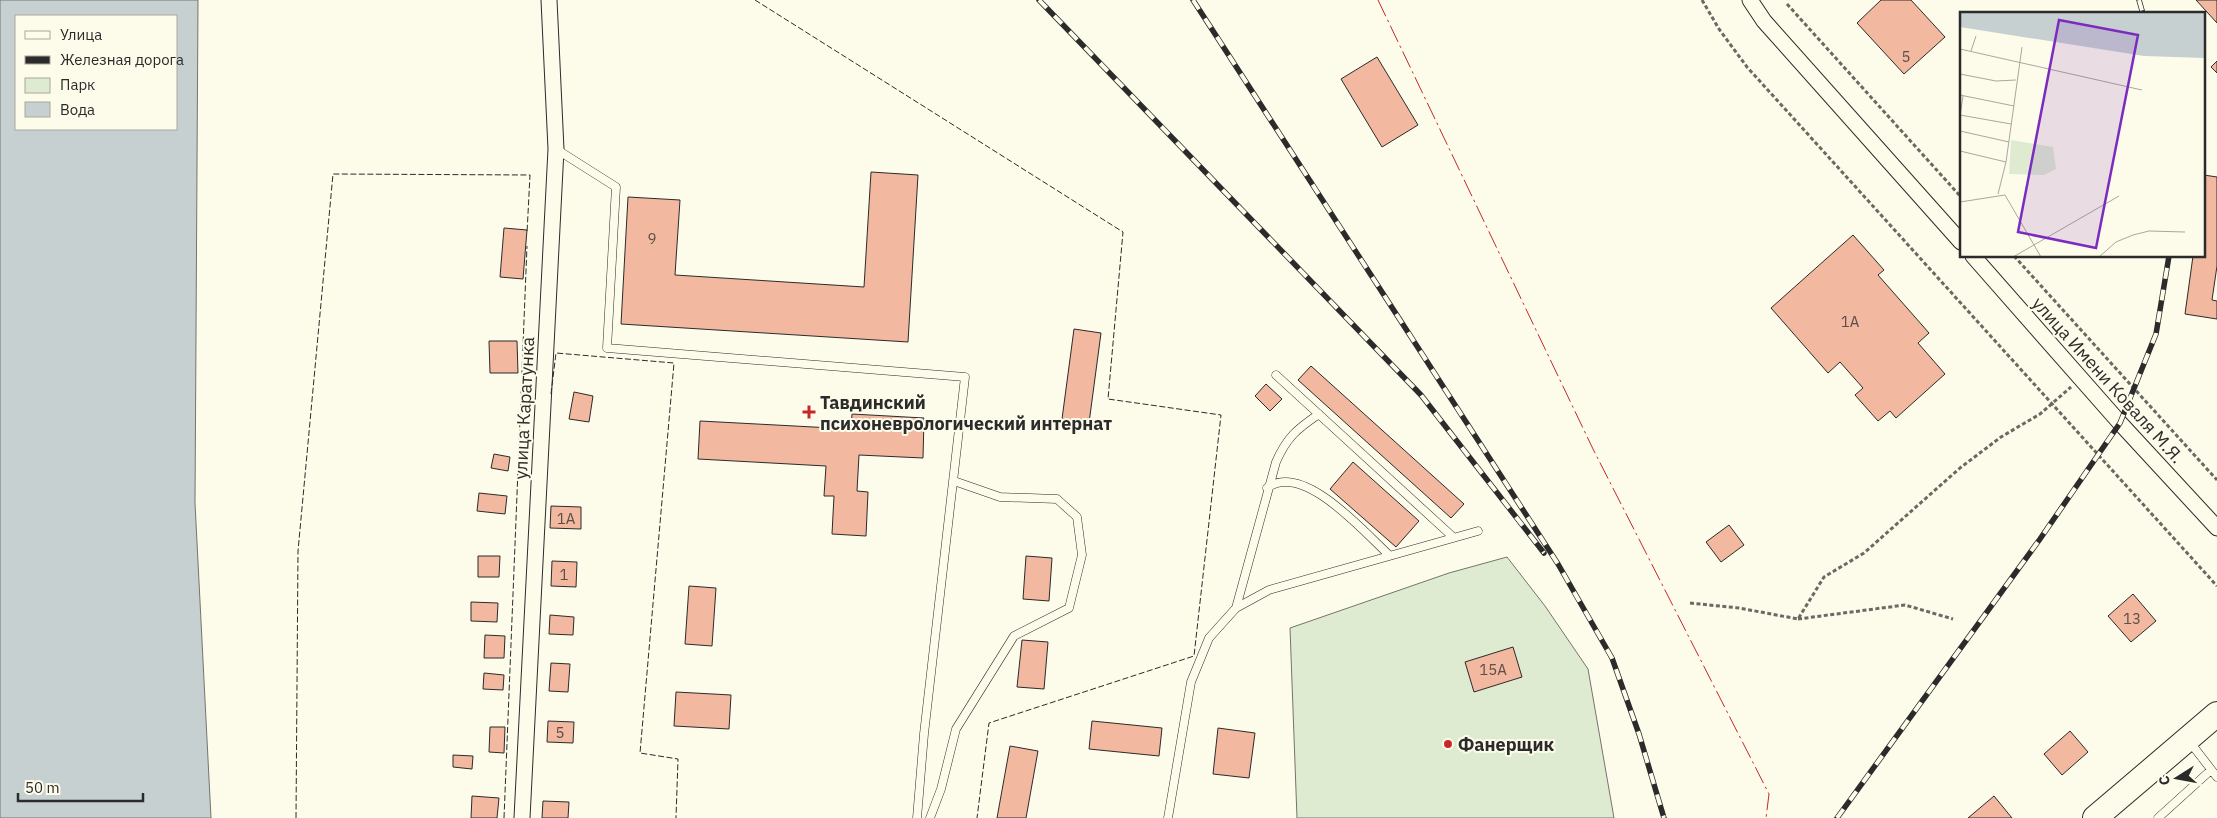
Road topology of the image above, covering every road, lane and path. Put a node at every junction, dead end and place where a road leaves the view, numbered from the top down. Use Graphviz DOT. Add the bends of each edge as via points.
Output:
graph roads {
  1 [pos="549,0"];
  2 [pos="1702,0"];
  3 [pos="1750,0"];
  4 [pos="1788,4"];
  5 [pos="556,148"];
  6 [pos="1960,196"];
  7 [pos="1960,241"];
  8 [pos="1975,258"];
  9 [pos="2016,258"];
  10 [pos="1276,374"];
  11 [pos="2081,379"];
  12 [pos="2052,404"];
  13 [pos="1319,414"];
  14 [pos="2217,480"];
  15 [pos="954,481"];
  16 [pos="1267,488"];
  17 [pos="2217,528"];
  18 [pos="1478,531"];
  19 [pos="1453,537"];
  20 [pos="1389,555"];
  21 [pos="2217,586"];
  22 [pos="1690,603"];
  23 [pos="1236,608"];
  24 [pos="1798,619"];
  25 [pos="1953,619"];
  26 [pos="2217,714"];
  27 [pos="2187,739"];
  28 [pos="2211,770"];
  29 [pos="2217,777"];
  30 [pos="522,818"];
  31 [pos="917,818"];
  32 [pos="930,818"];
  33 [pos="1168,818"];
  34 [pos="2095,818"];
  35 [pos="2158,818"];
  1 -- 5 [label="street, улица Каратунка"];
  2 -- 12 [label="path" via="1747,68"];
  3 -- 7 [label="street" via="1764,21"];
  4 -- 6 [label="path"];
  5 -- 15 [label="lane" via="616,187 608,348 965,377"];
  5 -- 30 [label="street, улица Каратунка"];
  8 -- 11 [label="street, улица Имени Коваля М.Я."];
  9 -- 14 [label="path"];
  10 -- 13 [label="lane"];
  11 -- 12 [label="path"];
  11 -- 17 [label="street, улица Имени Коваля М.Я."];
  12 -- 21 [label="path"];
  12 -- 24 [label="path" via="1974,458 1864,553 1824,577"];
  13 -- 16 [label="lane" via="1294,431 1284,444"];
  13 -- 19 [label="lane"];
  15 -- 31 [label="lane"];
  15 -- 32 [label="lane" via="1000,497 1056,499 1077,516 1082,555 1069,608 1014,636 956,729"];
  16 -- 20 [label="lane" via="1274,483 1301,483 1320,493"];
  16 -- 23 [label="lane"];
  18 -- 19 [label="lane"];
  19 -- 20 [label="lane"];
  20 -- 23 [label="lane" via="1269,590"];
  22 -- 24 [label="path"];
  23 -- 33 [label="lane" via="1209,638 1191,682"];
  24 -- 25 [label="path" via="1905,605"];
  26 -- 27 [label="main road"];
  27 -- 28 [label="lane"];
  27 -- 34 [label="main road"];
  28 -- 29 [label="lane"];
  28 -- 35 [label="lane"];
}
